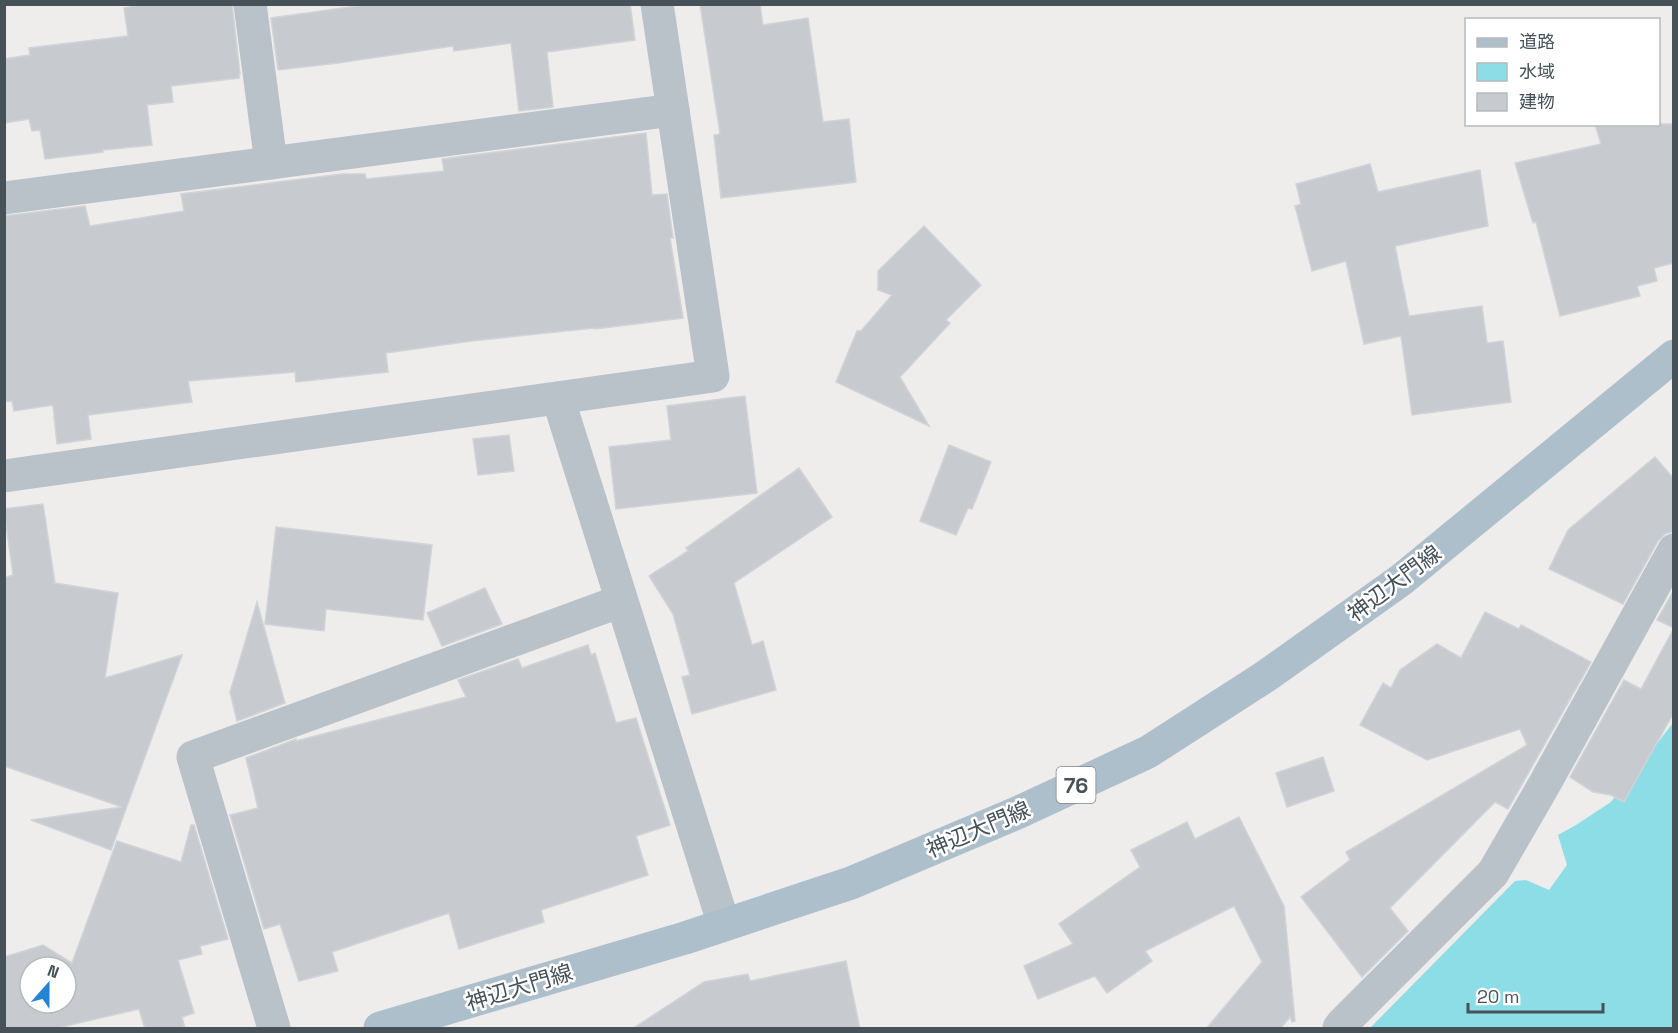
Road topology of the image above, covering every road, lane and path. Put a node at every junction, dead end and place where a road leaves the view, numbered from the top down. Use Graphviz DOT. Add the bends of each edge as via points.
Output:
graph roads {
  1 [pos="250,4"];
  2 [pos="657,4"];
  3 [pos="673,110"];
  4 [pos="271,163"];
  5 [pos="4,198"];
  6 [pos="1674,356"];
  7 [pos="558,398"];
  8 [pos="4,476"];
  9 [pos="1674,550"];
  10 [pos="621,601"];
  11 [pos="724,925"];
  12 [pos="274,1029"];
  13 [pos="380,1029"];
  14 [pos="1339,1029"];
  1 -- 4 [label="street"];
  2 -- 3 [label="street"];
  3 -- 4 [label="street"];
  3 -- 7 [label="street" via="713,376"];
  4 -- 5 [label="street"];
  6 -- 11 [label="main road, 神辺大門線 / 76" via="1401,580 1266,676 1148,752 851,883"];
  7 -- 8 [label="street"];
  7 -- 10 [label="street"];
  9 -- 14 [label="street" via="1493,873"];
  10 -- 11 [label="street"];
  10 -- 12 [label="street" via="193,757"];
  11 -- 13 [label="main road, 神辺大門線 / 76"];
}
